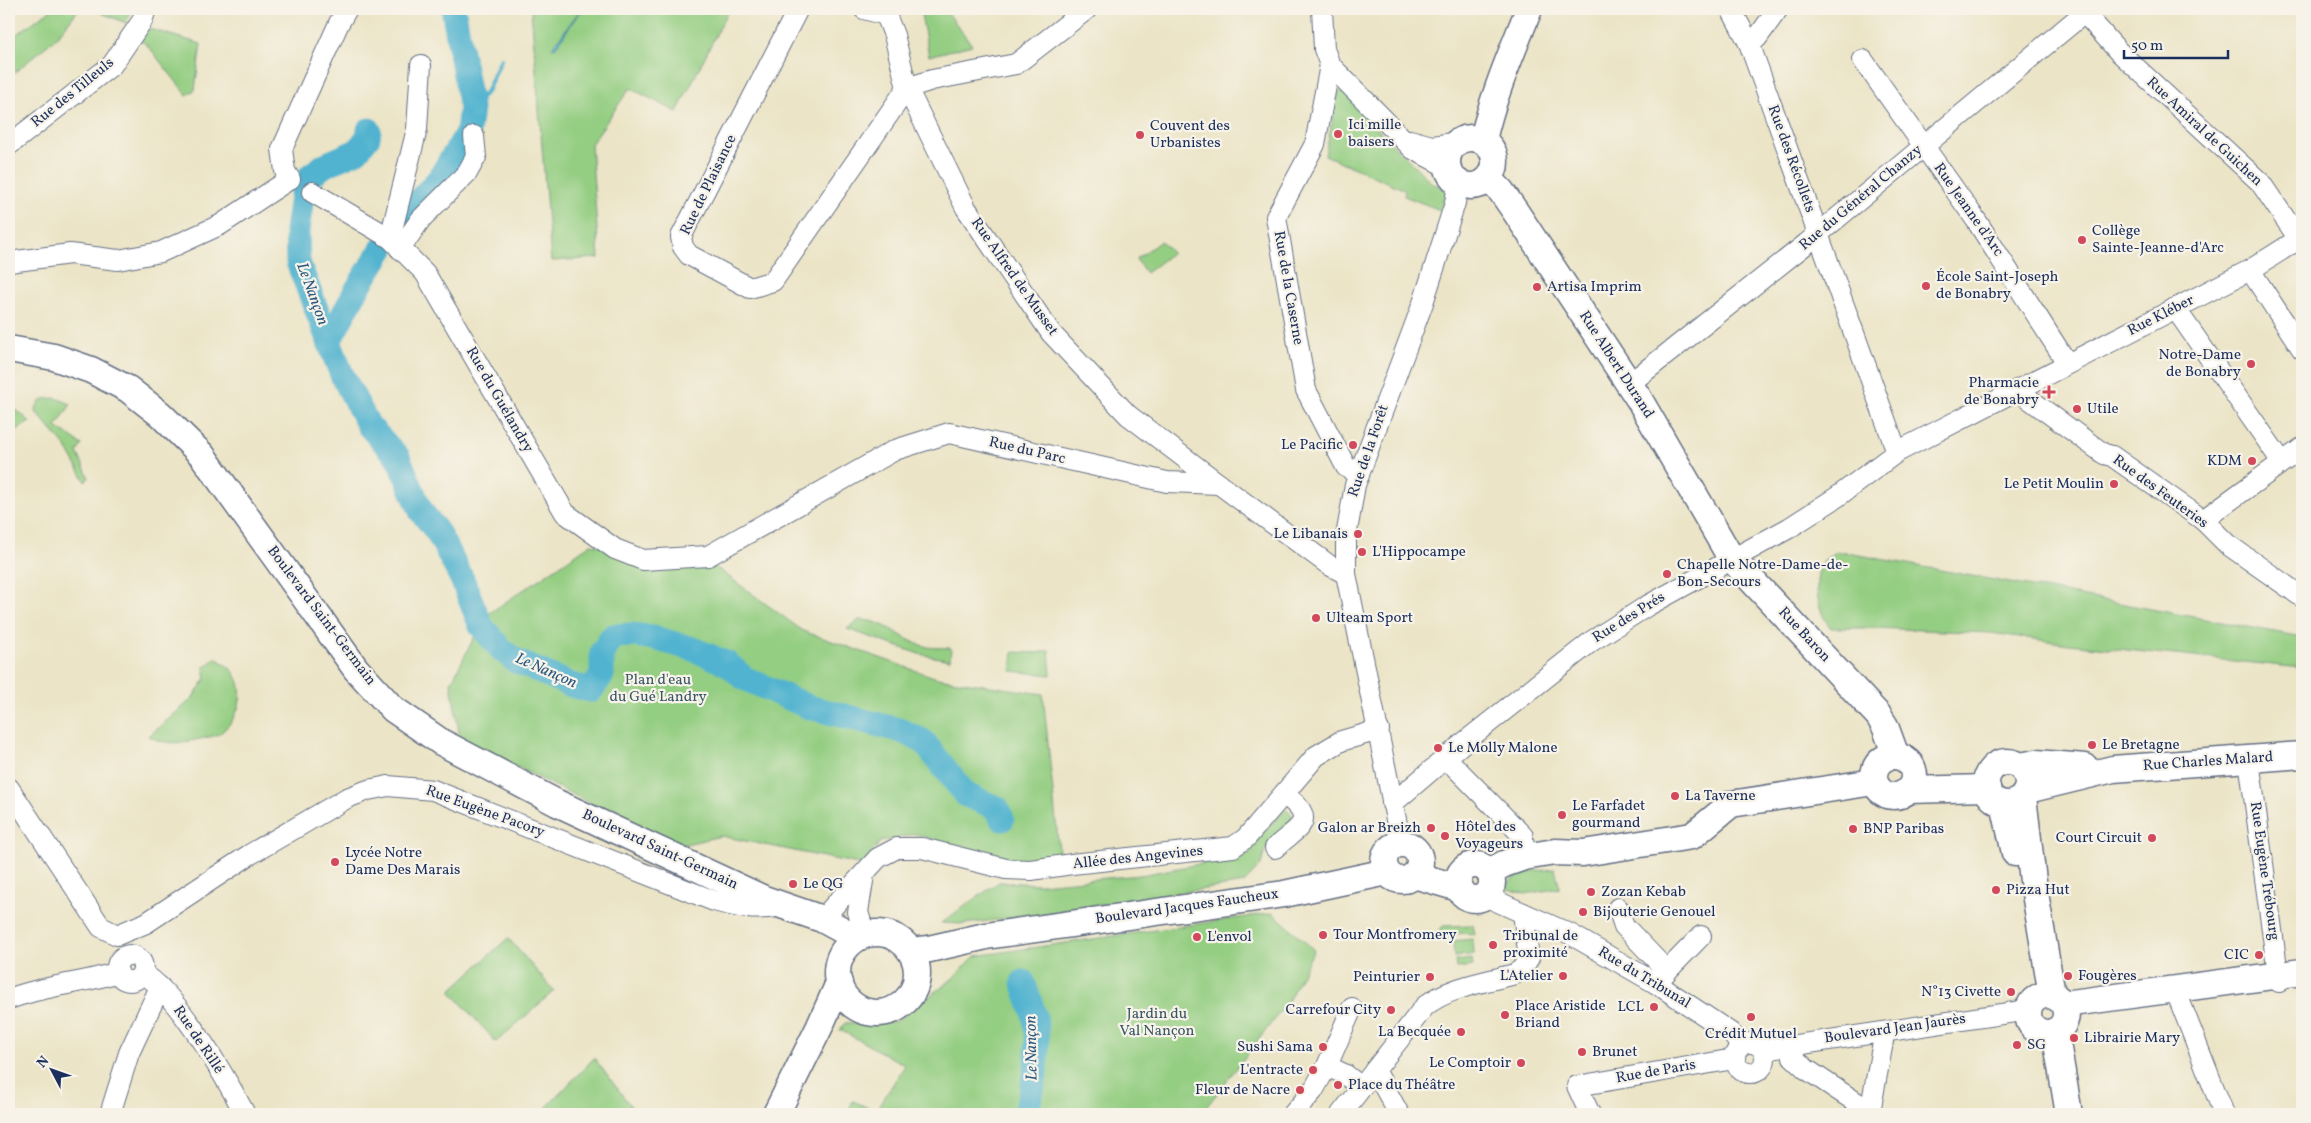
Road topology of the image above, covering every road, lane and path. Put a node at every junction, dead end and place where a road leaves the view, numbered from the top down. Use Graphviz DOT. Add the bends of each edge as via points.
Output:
graph roads {
  1 [pos="146,9"];
  2 [pos="347,9"];
  3 [pos="798,9"];
  4 [pos="864,9"];
  5 [pos="1087,9"];
  6 [pos="1322,9"];
  7 [pos="1529,9"];
  8 [pos="1731,9"];
  9 [pos="1778,9"];
  10 [pos="2085,10"];
  11 [pos="887,12"];
  12 [pos="1748,43"];
  13 [pos="1327,57"];
  14 [pos="1863,60"];
  15 [pos="421,65"];
  16 [pos="907,88"];
  17 [pos="474,136"];
  18 [pos="1401,137"];
  19 [pos="1468,140"];
  20 [pos="9,145"];
  21 [pos="1923,146"];
  22 [pos="1453,175"];
  23 [pos="1489,179"];
  24 [pos="312,192"];
  25 [pos="1818,234"];
  26 [pos="2301,238"];
  27 [pos="395,243"];
  28 [pos="9,262"];
  29 [pos="2250,270"];
  30 [pos="2175,308"];
  31 [pos="9,349"];
  32 [pos="2302,349"];
  33 [pos="2067,364"];
  34 [pos="1629,384"];
  35 [pos="2017,390"];
  36 [pos="2302,448"];
  37 [pos="1897,452"];
  38 [pos="2282,462"];
  39 [pos="1359,474"];
  40 [pos="1219,484"];
  41 [pos="2204,520"];
  42 [pos="708,556"];
  43 [pos="1731,558"];
  44 [pos="1346,574"];
  45 [pos="2302,597"];
  46 [pos="1379,730"];
  47 [pos="2302,755"];
  48 [pos="1446,758"];
  49 [pos="2249,760"];
  50 [pos="1884,766"];
  51 [pos="1911,782"];
  52 [pos="2008,786"];
  53 [pos="9,788"];
  54 [pos="1284,794"];
  55 [pos="1392,804"];
  56 [pos="1275,848"];
  57 [pos="1524,857"];
  58 [pos="1412,860"];
  59 [pos="864,875"];
  60 [pos="1487,884"];
  61 [pos="771,903"];
  62 [pos="1618,908"];
  63 [pos="1523,913"];
  64 [pos="822,919"];
  65 [pos="140,925"];
  66 [pos="109,931"];
  67 [pos="1701,936"];
  68 [pos="854,943"];
  69 [pos="914,962"];
  70 [pos="130,965"];
  71 [pos="2290,977"];
  72 [pos="1662,978"];
  73 [pos="160,986"];
  74 [pos="11,992"];
  75 [pos="2177,993"];
  76 [pos="845,994"];
  77 [pos="1352,1008"];
  78 [pos="2047,1013"];
  79 [pos="1883,1042"];
  80 [pos="1738,1052"];
  81 [pos="1763,1056"];
  82 [pos="1793,1057"];
  83 [pos="1327,1066"];
  84 [pos="1375,1070"];
  85 [pos="1361,1088"];
  86 [pos="1872,1113"];
  87 [pos="110,1114"];
  88 [pos="245,1114"];
  89 [pos="776,1114"];
  90 [pos="1292,1114"];
  91 [pos="1341,1114"];
  92 [pos="1399,1114"];
  93 [pos="1590,1114"];
  94 [pos="2057,1114"];
  95 [pos="2069,1114"];
  96 [pos="2224,1114"];
  1 -- 20 [label="street, Rue des Tilleuls" via="142,21 112,65"];
  2 -- 28 [label="street" via="282,149 285,171 290,179 220,225 161,252 118,260 70,254"];
  3 -- 16 [label="street, Rue de Plaisance" via="681,237 689,255 750,288 773,281"];
  4 -- 11 [label="street"];
  5 -- 16 [label="street" via="1016,64"];
  6 -- 13 [label="street, Rue de la Caserne"];
  7 -- 19 [label="main road" via="1487,122"];
  8 -- 12 [label="street, Rue des Récollets"];
  9 -- 12 [label="street" via="1757,38"];
  10 -- 21 [label="street, Rue du Général Chanzy"];
  10 -- 26 [label="street, Rue Amiral de Guichen" via="2118,51 2260,182"];
  11 -- 16 [label="street, Rue Alfred de Musset"];
  12 -- 25 [label="street, Rue des Récollets"];
  13 -- 18 [label="street"];
  13 -- 39 [label="street, Rue de la Caserne" via="1315,144 1276,218 1306,390 1346,467"];
  14 -- 21 [label="street, Rue Jeanne d'Arc"];
  15 -- 27 [label="street" via="417,129"];
  16 -- 40 [label="street, Rue Alfred de Musset" via="966,208 1051,333 1128,415"];
  17 -- 27 [label="street" via="476,157 467,173"];
  18 -- 19 [label="street" via="1432,146"];
  18 -- 22 [label="street" via="1413,149"];
  19 -- 22 [label="main road" via="1448,153"];
  19 -- 23 [label="main road" via="1488,144 1495,155 1495,168"];
  21 -- 25 [label="street, Rue du Général Chanzy"];
  21 -- 33 [label="street, Rue Jeanne d'Arc" via="2008,268"];
  22 -- 23 [label="main road" via="1464,186 1478,186"];
  22 -- 39 [label="street, Rue de la Forêt" via="1456,203 1423,303"];
  23 -- 34 [label="main road, Rue Albert Durand" via="1515,211"];
  24 -- 27 [label="street, Rue du Guélandry"];
  25 -- 34 [label="street, Rue du Général Chanzy"];
  25 -- 37 [label="street, Rue des Récollets"];
  26 -- 29 [label="street, Rue Kléber"];
  27 -- 42 [label="street, Rue du Guélandry" via="425,273 565,513 615,549 642,560"];
  29 -- 30 [label="street, Rue Kléber"];
  29 -- 32 [label="street"];
  30 -- 33 [label="street, Rue Kléber"];
  30 -- 38 [label="street"];
  31 -- 61 [label="main road, Boulevard Saint-Germain" via="91,370 128,389 160,414 202,456 356,669 393,709 440,742 558,803"];
  33 -- 35 [label="street, Rue Kléber"];
  34 -- 43 [label="main road, Rue Albert Durand"];
  35 -- 37 [label="street, Rue des Prés"];
  35 -- 41 [label="street, Rue des Feuteries" via="2104,454 2112,456"];
  36 -- 38 [label="street"];
  37 -- 43 [label="street, Rue des Prés" via="1789,528"];
  38 -- 41 [label="street"];
  39 -- 44 [label="street, Rue de la Forêt" via="1349,510"];
  40 -- 42 [label="street, Rue du Parc" via="1167,482 949,433 894,450"];
  40 -- 44 [label="street"];
  41 -- 45 [label="street, Rue des Feuteries" via="2227,544"];
  43 -- 48 [label="street, Rue des Prés" via="1592,641"];
  43 -- 50 [label="main road, Rue Baron" via="1855,692"];
  44 -- 46 [label="street, Rue de la Forêt"];
  46 -- 54 [label="street, Allée des Angevines" via="1341,741 1316,756"];
  46 -- 55 [label="street, Rue de la Forêt"];
  47 -- 49 [label="main road, Rue Charles Malard"];
  48 -- 55 [label="street, Rue des Prés"];
  48 -- 57 [label="street" via="1523,836"];
  49 -- 52 [label="main road, Rue Charles Malard" via="2081,771 2036,763"];
  49 -- 71 [label="street, Rue Eugène Trébourg"];
  50 -- 51 [label="main road" via="1910,764"];
  50 -- 51 [label="main road, Rue Charles Malard" via="1878,790 1890,796 1903,794"];
  50 -- 57 [label="main road" via="1730,804 1692,836 1583,853 1555,852"];
  51 -- 52 [label="main road, Rue Charles Malard"];
  52 -- 78 [label="main road"];
  53 -- 66 [label="street"];
  54 -- 56 [label="street" via="1299,806 1303,819 1297,832"];
  54 -- 59 [label="street, Allée des Angevines" via="1246,838 1234,847 1031,870 1006,869 922,848 897,848 878,858"];
  55 -- 58 [label="street, Rue de la Forêt"];
  57 -- 60 [label="main road" via="1504,864"];
  58 -- 60 [label="main road" via="1460,880 1469,866 1485,868"];
  58 -- 69 [label="main road, Boulevard Jacques Faucheux" via="1391,847 1385,856 1387,872 1284,894 986,936"];
  59 -- 64 [label="street, Allée des Angevines"];
  59 -- 68 [label="street"];
  60 -- 63 [label="street, Rue du Tribunal"];
  61 -- 64 [label="main road, Boulevard Saint-Germain"];
  61 -- 65 [label="street, Rue Eugène Pacory" via="763,910 742,909 714,901 432,790 388,786 347,798 249,855"];
  61 -- 68 [label="main road" via="816,926 829,937"];
  62 -- 72 [label="street" via="1624,926"];
  63 -- 72 [label="street, Rue du Tribunal"];
  63 -- 84 [label="street" via="1529,958 1522,969 1433,1000"];
  64 -- 68 [label="main road, Boulevard Saint-Germain"];
  65 -- 66 [label="street, Rue Eugène Pacory"];
  65 -- 70 [label="street"];
  66 -- 70 [label="street"];
  67 -- 72 [label="street"];
  68 -- 69 [label="main road" via="878,932 891,935 902,941"];
  68 -- 76 [label="main road" via="838,965"];
  69 -- 76 [label="main road" via="915,985 910,996 888,1011 870,1012"];
  70 -- 73 [label="street, Rue de Rillé"];
  70 -- 74 [label="street" via="101,978"];
  71 -- 75 [label="main road, Boulevard Jean Jaurès"];
  72 -- 80 [label="street, Rue du Tribunal" via="1731,1033"];
  73 -- 87 [label="street" via="129,1053"];
  73 -- 88 [label="street, Rue de Rillé" via="189,1023"];
  75 -- 78 [label="main road, Boulevard Jean Jaurès"];
  75 -- 96 [label="street"];
  76 -- 89 [label="main road" via="819,1028"];
  77 -- 83 [label="street"];
  78 -- 79 [label="street, Boulevard Jean Jaurès" via="1899,1036"];
  78 -- 81 [label="street, Boulevard Jean Jaurès"];
  78 -- 94 [label="main road"];
  78 -- 95 [label="main road"];
  79 -- 82 [label="street, Boulevard Jean Jaurès"];
  79 -- 86 [label="street"];
  80 -- 81 [label="street" via="1755,1044"];
  80 -- 81 [label="street" via="1738,1068 1746,1073 1759,1070"];
  80 -- 93 [label="street, Rue de Paris" via="1577,1086"];
  81 -- 82 [label="street, Boulevard Jean Jaurès"];
  82 -- 86 [label="street"];
  83 -- 85 [label="street" via="1346,1075"];
  83 -- 90 [label="street" via="1312,1091"];
  84 -- 85 [label="street"];
  84 -- 92 [label="street"];
  85 -- 91 [label="street"];
}
